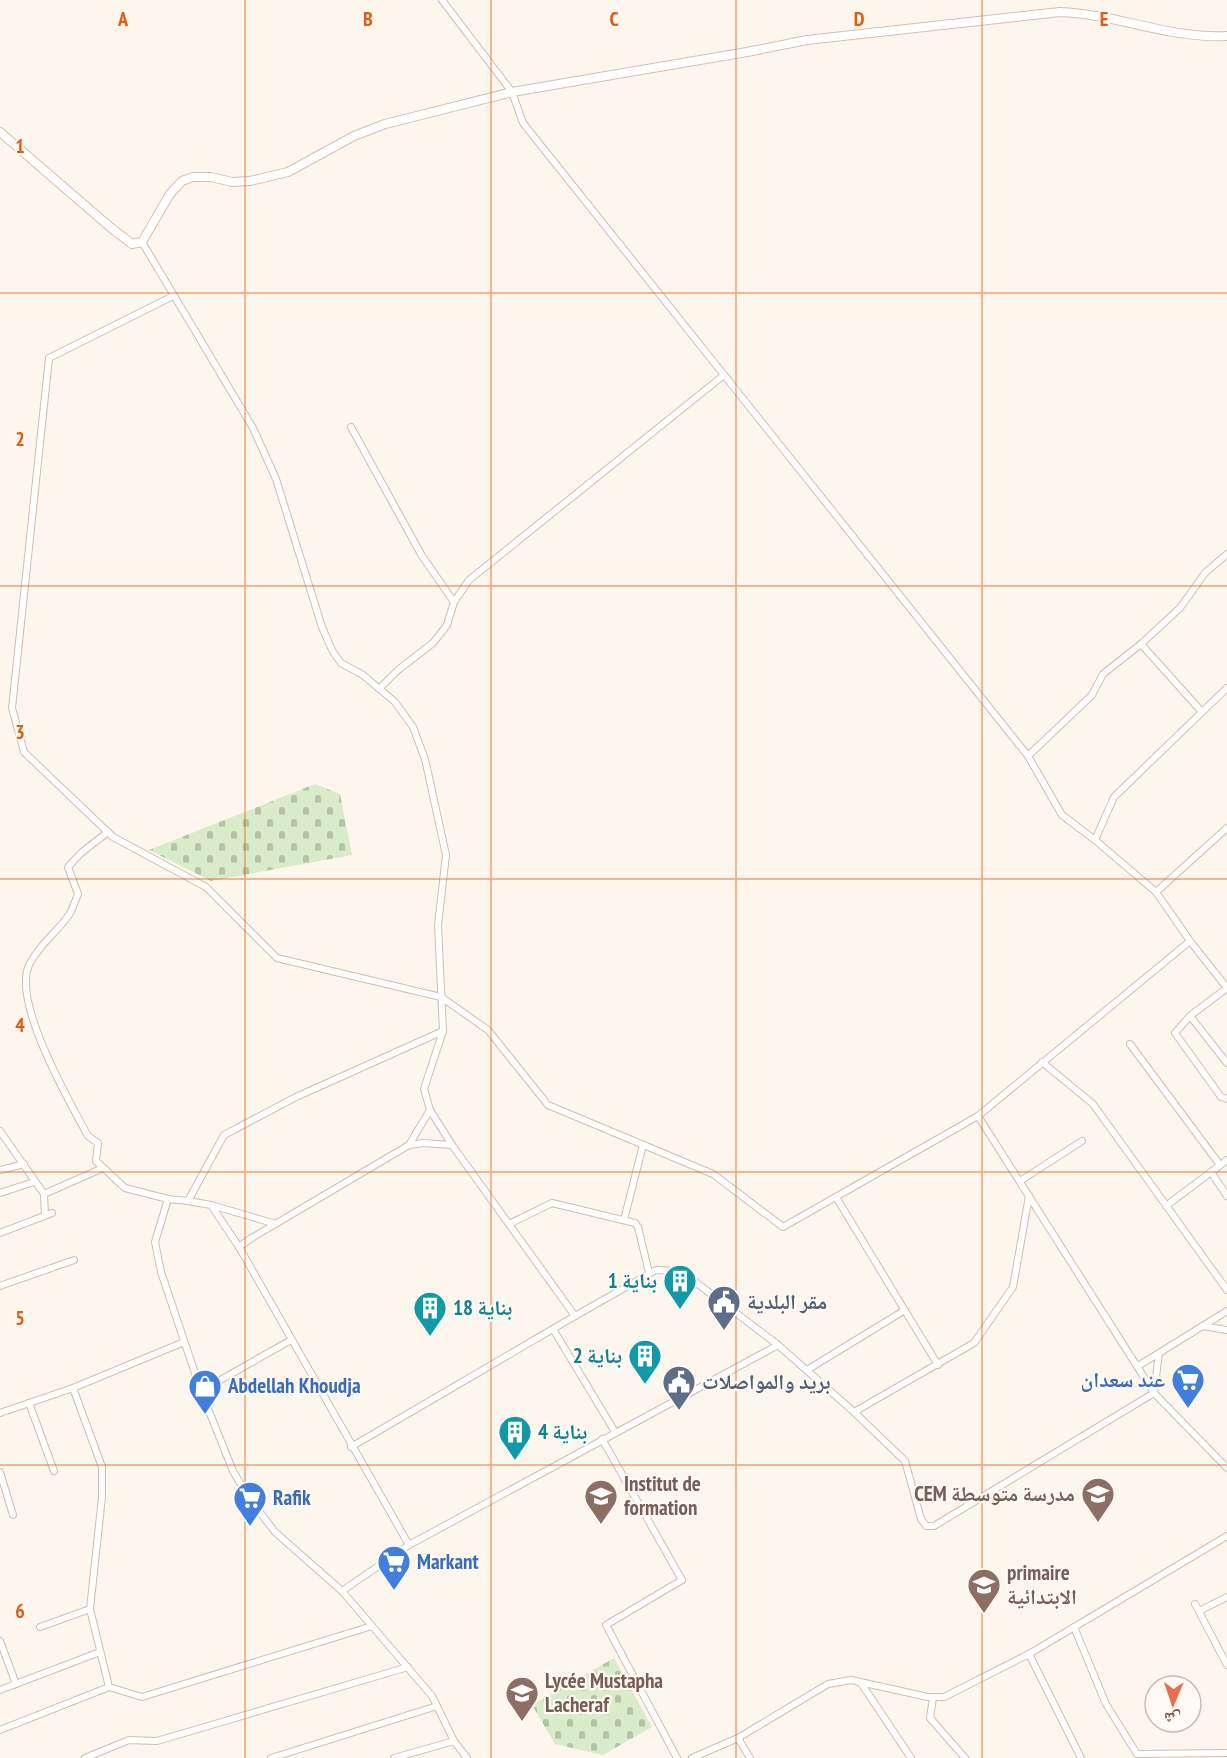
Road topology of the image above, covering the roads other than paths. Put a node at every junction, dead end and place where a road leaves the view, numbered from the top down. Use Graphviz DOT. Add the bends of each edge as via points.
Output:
graph roads {
  1 [pos="442,0"];
  2 [pos="1227,36"];
  3 [pos="512,92"];
  4 [pos="0,132"];
  5 [pos="142,242"];
  6 [pos="173,296"];
  7 [pos="724,375"];
  8 [pos="351,427"];
  9 [pos="1227,554"];
  10 [pos="453,602"];
  11 [pos="1142,644"];
  12 [pos="1227,688"];
  13 [pos="378,689"];
  14 [pos="1202,712"];
  15 [pos="1028,756"];
  16 [pos="1227,828"];
  17 [pos="108,832"];
  18 [pos="1095,840"];
  19 [pos="1156,892"];
  20 [pos="1190,941"];
  21 [pos="1227,988"];
  22 [pos="441,997"];
  23 [pos="1190,1016"];
  24 [pos="442,1031"];
  25 [pos="1130,1044"];
  26 [pos="1042,1062"];
  27 [pos="1227,1063"];
  28 [pos="1227,1099"];
  29 [pos="430,1110"];
  30 [pos="978,1116"];
  31 [pos="0,1131"];
  32 [pos="1082,1141"];
  33 [pos="409,1145"];
  34 [pos="452,1145"];
  35 [pos="643,1145"];
  36 [pos="1227,1160"];
  37 [pos="24,1164"];
  38 [pos="1220,1165"];
  39 [pos="103,1168"];
  40 [pos="0,1170"];
  41 [pos="1211,1172"];
  42 [pos="1020,1181"];
  43 [pos="34,1182"];
  44 [pos="0,1193"];
  45 [pos="44,1194"];
  46 [pos="1029,1196"];
  47 [pos="1227,1196"];
  48 [pos="836,1197"];
  49 [pos="168,1199"];
  50 [pos="188,1201"];
  51 [pos="211,1205"];
  52 [pos="1166,1206"];
  53 [pos="52,1213"];
  54 [pos="45,1216"];
  55 [pos="624,1220"];
  56 [pos="276,1224"];
  57 [pos="509,1224"];
  58 [pos="0,1233"];
  59 [pos="239,1248"];
  60 [pos="74,1260"];
  61 [pos="649,1273"];
  62 [pos="0,1286"];
  63 [pos="1227,1290"];
  64 [pos="905,1310"];
  65 [pos="1227,1311"];
  66 [pos="575,1316"];
  67 [pos="1202,1326"];
  68 [pos="553,1329"];
  69 [pos="1227,1330"];
  70 [pos="291,1341"];
  71 [pos="184,1342"];
  72 [pos="778,1345"];
  73 [pos="1159,1353"];
  74 [pos="938,1365"];
  75 [pos="1138,1366"];
  76 [pos="807,1370"];
  77 [pos="73,1388"];
  78 [pos="201,1391"];
  79 [pos="1154,1393"];
  80 [pos="29,1403"];
  81 [pos="854,1412"];
  82 [pos="0,1413"];
  83 [pos="615,1432"];
  84 [pos="602,1439"];
  85 [pos="351,1447"];
  86 [pos="1227,1468"];
  87 [pos="54,1471"];
  88 [pos="0,1472"];
  89 [pos="13,1515"];
  90 [pos="1227,1536"];
  91 [pos="409,1545"];
  92 [pos="342,1592"];
  93 [pos="1227,1597"];
  94 [pos="1195,1604"];
  95 [pos="90,1609"];
  96 [pos="1199,1611"];
  97 [pos="372,1626"];
  98 [pos="40,1627"];
  99 [pos="1074,1627"];
  100 [pos="0,1641"];
  101 [pos="100,1652"];
  102 [pos="1029,1654"];
  103 [pos="1227,1665"];
  104 [pos="408,1667"];
  105 [pos="861,1683"];
  106 [pos="16,1684"];
  107 [pos="109,1687"];
  108 [pos="0,1690"];
  109 [pos="933,1698"];
  110 [pos="437,1706"];
  111 [pos="0,1730"];
  112 [pos="738,1738"];
  113 [pos="454,1741"];
  114 [pos="1227,1754"];
  115 [pos="85,1758"];
  116 [pos="271,1758"];
  117 [pos="394,1758"];
  118 [pos="466,1758"];
  119 [pos="677,1758"];
  120 [pos="692,1758"];
  121 [pos="750,1758"];
  122 [pos="911,1758"];
  123 [pos="965,1758"];
  124 [pos="1081,1758"];
  1 -- 3 [label="street"];
  2 -- 3 [label="street" via="1186,34 1060,12 807,40"];
  3 -- 5 [label="street" via="385,124 288,172 250,181 193,177 182,181"];
  3 -- 7 [label="street" via="523,123"];
  4 -- 5 [label="street" via="110,227 132,244"];
  5 -- 6 [label="street"];
  6 -- 13 [label="street" via="253,428 276,479 333,651 341,663"];
  6 -- 17 [label="street" via="48,358 12,708 24,752"];
  7 -- 10 [label="street" via="469,580"];
  7 -- 15 [label="street"];
  8 -- 10 [label="street" via="422,556"];
  9 -- 11 [label="street"];
  10 -- 13 [label="street" via="447,625 433,643"];
  11 -- 14 [label="street"];
  11 -- 15 [label="street" via="1103,674 1092,695"];
  12 -- 14 [label="street"];
  13 -- 22 [label="street" via="395,702 413,727 425,759 442,835 446,855 438,925"];
  14 -- 18 [label="street" via="1114,797"];
  15 -- 18 [label="street" via="1062,815"];
  16 -- 19 [label="street"];
  17 -- 22 [label="street" via="207,887 277,958"];
  17 -- 39 [label="street" via="68,867 78,894 70,914 37,950 27,969 29,1006 47,1058 87,1136 98,1143 96,1161"];
  18 -- 19 [label="street"];
  19 -- 20 [label="street"];
  20 -- 21 [label="street"];
  20 -- 26 [label="street"];
  21 -- 23 [label="street"];
  22 -- 24 [label="street"];
  22 -- 35 [label="street" via="488,1030 549,1105"];
  23 -- 27 [label="street"];
  23 -- 28 [label="street" via="1175,1033 1221,1097"];
  24 -- 29 [label="street" via="424,1089"];
  24 -- 50 [label="street" via="296,1097 224,1136"];
  25 -- 38 [label="street"];
  26 -- 30 [label="street"];
  26 -- 52 [label="street" via="1093,1104"];
  29 -- 33 [label="street"];
  29 -- 34 [label="street"];
  30 -- 42 [label="street"];
  30 -- 48 [label="street"];
  31 -- 37 [label="street"];
  32 -- 42 [label="street"];
  33 -- 34 [label="street"];
  33 -- 56 [label="street"];
  34 -- 57 [label="street"];
  35 -- 48 [label="street" via="713,1174 783,1227"];
  35 -- 55 [label="street"];
  36 -- 38 [label="street"];
  37 -- 40 [label="street"];
  37 -- 43 [label="street"];
  38 -- 41 [label="street"];
  39 -- 45 [label="street"];
  39 -- 49 [label="street" via="125,1188"];
  41 -- 47 [label="street"];
  41 -- 52 [label="street"];
  42 -- 46 [label="street"];
  43 -- 44 [label="street"];
  43 -- 45 [label="street"];
  45 -- 54 [label="street"];
  46 -- 74 [label="street" via="1013,1287 974,1343"];
  46 -- 75 [label="street"];
  48 -- 64 [label="street"];
  49 -- 50 [label="street"];
  49 -- 71 [label="street" via="155,1242"];
  50 -- 51 [label="street"];
  51 -- 56 [label="street"];
  51 -- 59 [label="street"];
  52 -- 63 [label="street"];
  53 -- 54 [label="street"];
  54 -- 58 [label="street"];
  55 -- 57 [label="street" via="552,1203"];
  55 -- 61 [label="street" via="637,1225"];
  56 -- 59 [label="street"];
  57 -- 66 [label="street"];
  59 -- 70 [label="street"];
  60 -- 62 [label="street"];
  61 -- 66 [label="street"];
  61 -- 72 [label="street" via="666,1269 690,1278"];
  64 -- 74 [label="street"];
  64 -- 76 [label="street"];
  65 -- 67 [label="street"];
  66 -- 68 [label="street"];
  67 -- 69 [label="street"];
  67 -- 73 [label="street"];
  68 -- 83 [label="street"];
  68 -- 85 [label="street"];
  70 -- 78 [label="street"];
  70 -- 85 [label="street"];
  71 -- 77 [label="street"];
  71 -- 78 [label="street"];
  72 -- 76 [label="street"];
  72 -- 83 [label="street"];
  73 -- 75 [label="street"];
  73 -- 79 [label="street"];
  74 -- 81 [label="street"];
  75 -- 79 [label="street"];
  76 -- 81 [label="street"];
  77 -- 80 [label="street"];
  77 -- 95 [label="street" via="102,1467"];
  78 -- 92 [label="street" via="233,1471 248,1497 275,1532"];
  79 -- 81 [label="street" via="934,1526 926,1526 921,1519 905,1461"];
  79 -- 86 [label="street"];
  80 -- 82 [label="street"];
  80 -- 87 [label="street"];
  83 -- 84 [label="street"];
  84 -- 91 [label="street"];
  84 -- 119 [label="street" via="682,1580 606,1625"];
  85 -- 91 [label="street"];
  88 -- 89 [label="street"];
  90 -- 99 [label="street"];
  91 -- 92 [label="street"];
  92 -- 97 [label="street"];
  93 -- 96 [label="street"];
  94 -- 96 [label="street"];
  95 -- 98 [label="street"];
  95 -- 101 [label="street"];
  96 -- 103 [label="street"];
  97 -- 104 [label="street"];
  97 -- 107 [label="street" via="142,1697"];
  99 -- 102 [label="street"];
  99 -- 114 [label="street" via="1106,1704 1137,1754"];
  100 -- 106 [label="street"];
  101 -- 106 [label="street"];
  101 -- 107 [label="street"];
  102 -- 109 [label="street" via="944,1698"];
  102 -- 124 [label="street"];
  104 -- 110 [label="street"];
  104 -- 115 [label="street" via="157,1741 129,1740"];
  105 -- 109 [label="street"];
  105 -- 112 [label="street" via="851,1680 828,1684"];
  105 -- 122 [label="street"];
  106 -- 108 [label="street"];
  107 -- 111 [label="street"];
  109 -- 123 [label="street" via="930,1718"];
  110 -- 113 [label="street"];
  110 -- 116 [label="street"];
  112 -- 120 [label="street"];
  112 -- 121 [label="street"];
  113 -- 117 [label="street"];
  113 -- 118 [label="street"];
}
